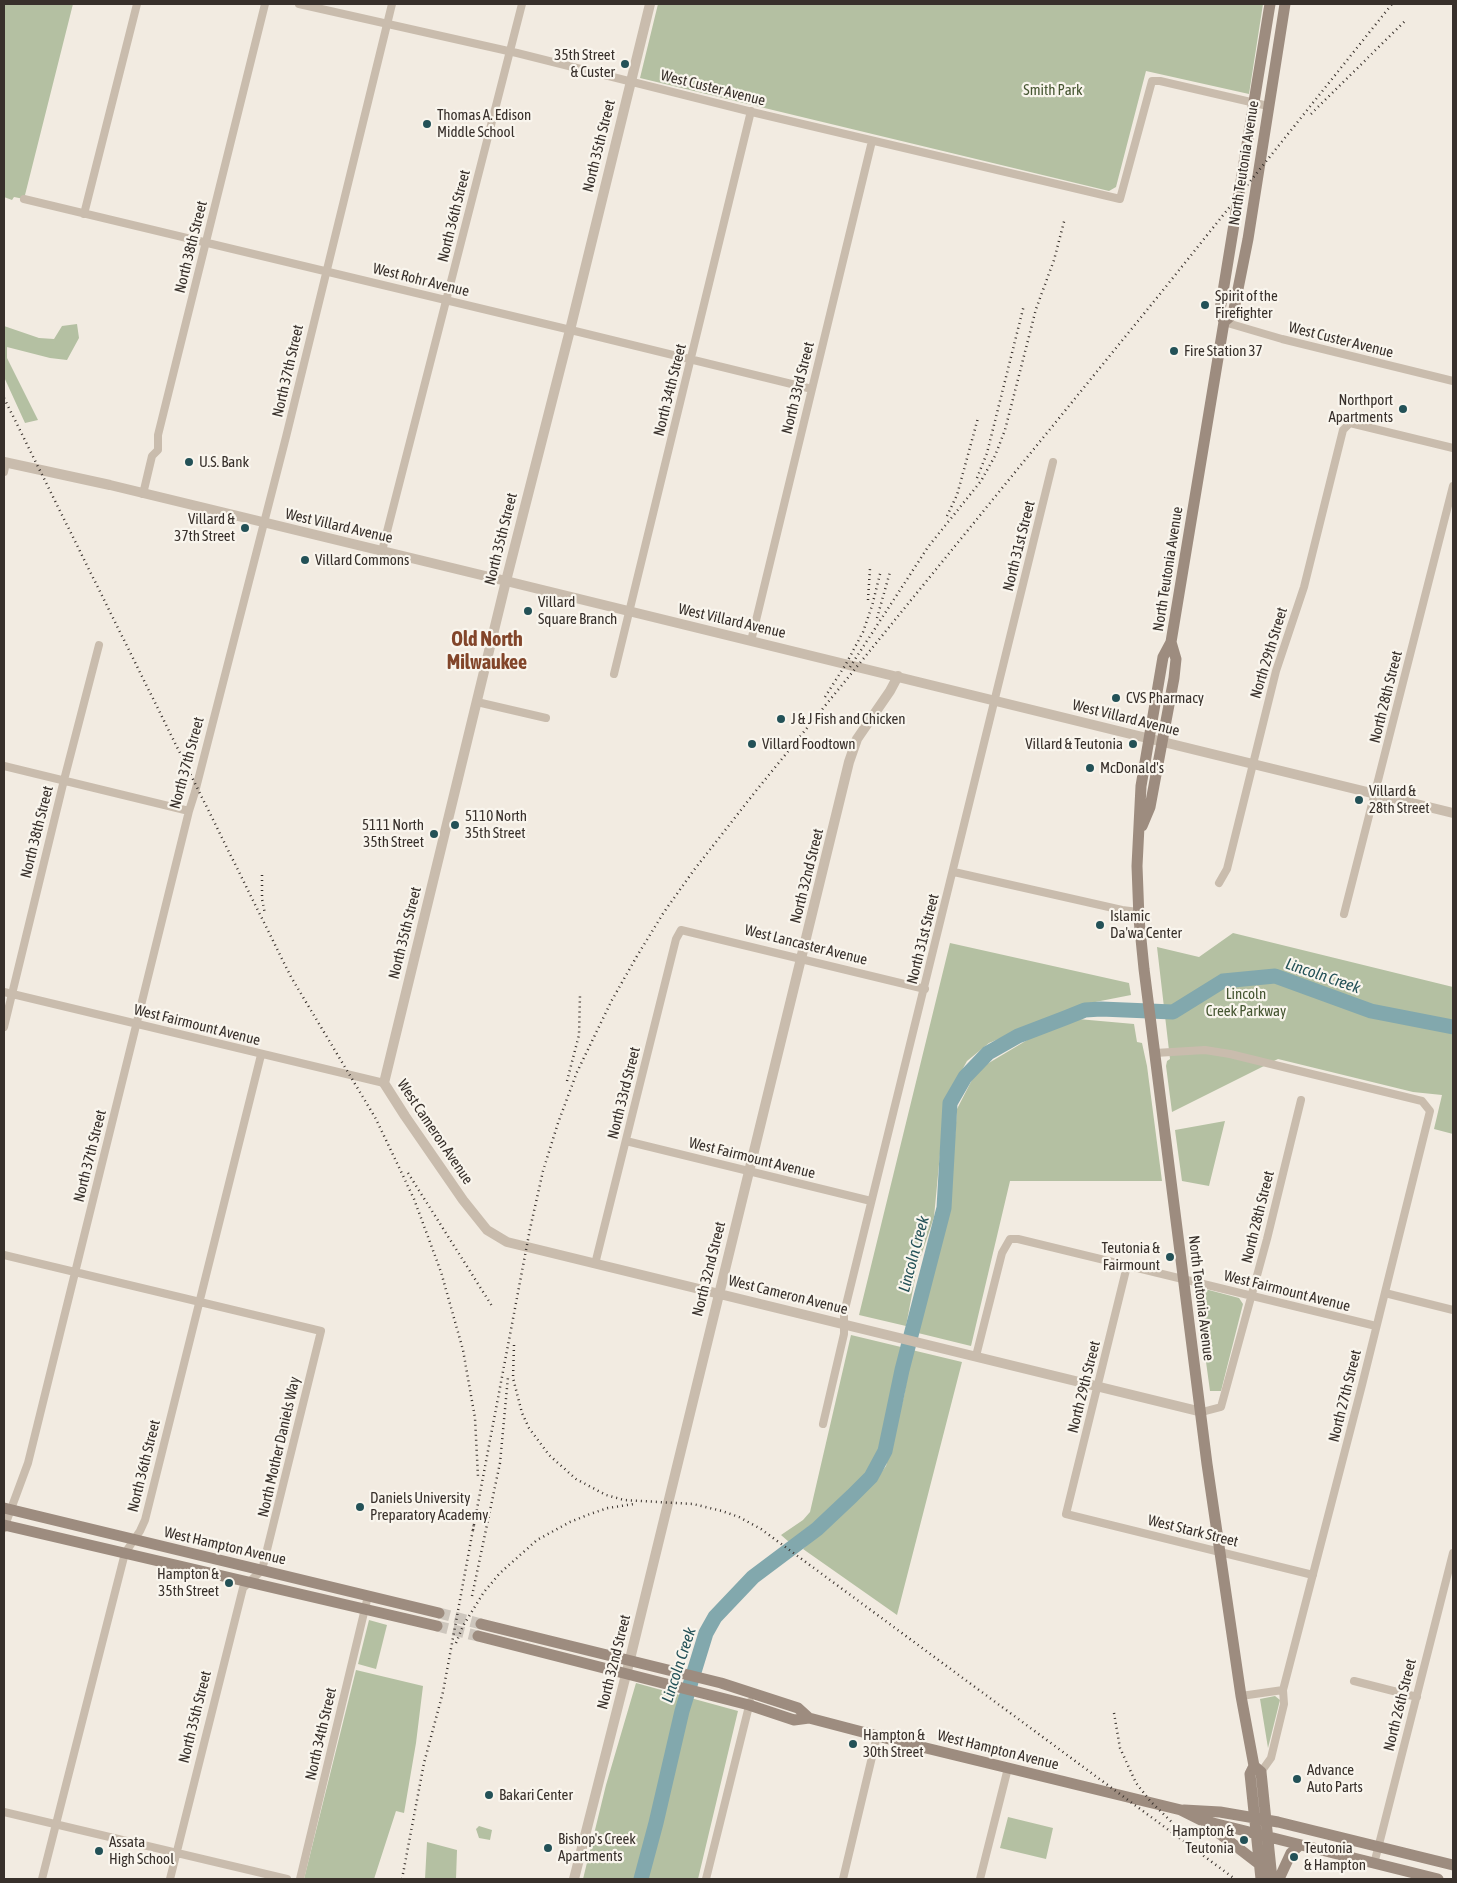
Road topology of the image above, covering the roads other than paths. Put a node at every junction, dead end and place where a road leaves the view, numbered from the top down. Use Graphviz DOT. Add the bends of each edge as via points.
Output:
graph roads {
  1 [pos="137,4"];
  2 [pos="264,4"];
  3 [pos="299,4"];
  4 [pos="392,4"];
  5 [pos="522,4"];
  6 [pos="650,4"];
  7 [pos="1270,4"];
  8 [pos="1285,4"];
  9 [pos="388,23"];
  10 [pos="510,51"];
  11 [pos="630,81"];
  12 [pos="1255,103"];
  13 [pos="1268,106"];
  14 [pos="751,112"];
  15 [pos="872,141"];
  16 [pos="24,200"];
  17 [pos="84,214"];
  18 [pos="206,243"];
  19 [pos="326,271"];
  20 [pos="447,300"];
  21 [pos="1224,322"];
  22 [pos="570,330"];
  23 [pos="692,359"];
  24 [pos="1453,381"];
  25 [pos="812,389"];
  26 [pos="1453,448"];
  27 [pos="1053,462"];
  28 [pos="5,465"];
  29 [pos="1453,486"];
  30 [pos="143,494"];
  31 [pos="263,524"];
  32 [pos="382,551"];
  33 [pos="506,581"];
  34 [pos="630,612"];
  35 [pos="751,641"];
  36 [pos="1171,642"];
  37 [pos="99,644"];
  38 [pos="614,674"];
  39 [pos="898,676"];
  40 [pos="995,700"];
  41 [pos="477,702"];
  42 [pos="546,718"];
  43 [pos="1148,738"];
  44 [pos="1163,742"];
  45 [pos="1252,764"];
  46 [pos="4,766"];
  47 [pos="64,780"];
  48 [pos="1374,794"];
  49 [pos="189,811"];
  50 [pos="1453,813"];
  51 [pos="1140,832"];
  52 [pos="954,872"];
  53 [pos="1219,884"];
  54 [pos="1138,912"];
  55 [pos="1344,914"];
  56 [pos="681,930"];
  57 [pos="802,958"];
  58 [pos="925,989"];
  59 [pos="8,993"];
  60 [pos="136,1024"];
  61 [pos="4,1027"];
  62 [pos="1155,1049"];
  63 [pos="261,1055"];
  64 [pos="384,1083"];
  65 [pos="1301,1100"];
  66 [pos="626,1141"];
  67 [pos="749,1171"];
  68 [pos="872,1201"];
  69 [pos="4,1255"];
  70 [pos="595,1264"];
  71 [pos="1127,1266"];
  72 [pos="76,1272"];
  73 [pos="1183,1280"];
  74 [pos="719,1293"];
  75 [pos="1385,1293"];
  76 [pos="1252,1296"];
  77 [pos="199,1302"];
  78 [pos="1453,1310"];
  79 [pos="844,1324"];
  80 [pos="1376,1326"];
  81 [pos="976,1356"];
  82 [pos="1099,1387"];
  83 [pos="1202,1412"];
  84 [pos="823,1424"];
  85 [pos="7,1509"];
  86 [pos="1066,1514"];
  87 [pos="4,1526"];
  88 [pos="134,1540"];
  89 [pos="1221,1552"];
  90 [pos="125,1553"];
  91 [pos="1453,1554"];
  92 [pos="1452,1565"];
  93 [pos="262,1570"];
  94 [pos="1313,1575"];
  95 [pos="250,1582"];
  96 [pos="368,1596"];
  97 [pos="366,1608"];
  98 [pos="439,1613"];
  99 [pos="481,1624"];
  100 [pos="438,1626"];
  101 [pos="478,1636"];
  102 [pos="630,1659"];
  103 [pos="627,1672"];
  104 [pos="1354,1681"];
  105 [pos="1283,1690"];
  106 [pos="752,1692"];
  107 [pos="1241,1696"];
  108 [pos="1416,1696"];
  109 [pos="749,1705"];
  110 [pos="809,1718"];
  111 [pos="877,1736"];
  112 [pos="1008,1768"];
  113 [pos="1257,1769"];
  114 [pos="1181,1810"];
  115 [pos="4,1812"];
  116 [pos="1254,1817"];
  117 [pos="1201,1820"];
  118 [pos="1266,1820"];
  119 [pos="56,1824"];
  120 [pos="1256,1834"];
  121 [pos="1268,1838"];
  122 [pos="1300,1845"];
  123 [pos="1378,1846"];
  124 [pos="176,1853"];
  125 [pos="1259,1864"];
  126 [pos="1374,1864"];
  127 [pos="1453,1865"];
  128 [pos="42,1879"];
  129 [pos="170,1879"];
  130 [pos="287,1879"];
  131 [pos="300,1879"];
  132 [pos="574,1879"];
  133 [pos="706,1879"];
  134 [pos="843,1879"];
  135 [pos="980,1879"];
  136 [pos="1261,1879"];
  137 [pos="1272,1879"];
  138 [pos="1279,1879"];
  139 [pos="1438,1879"];
  1 -- 17 [label="street"];
  2 -- 18 [label="street, North 38th Street"];
  3 -- 9 [label="street, West Custer Avenue"];
  4 -- 9 [label="street, North 37th Street"];
  5 -- 10 [label="street, North 36th Street"];
  6 -- 11 [label="street, North 35th Street"];
  7 -- 12 [label="main road, North Teutonia Avenue"];
  8 -- 13 [label="main road, North Teutonia Avenue"];
  9 -- 10 [label="street, West Custer Avenue"];
  9 -- 19 [label="street, North 37th Street"];
  10 -- 11 [label="street, West Custer Avenue"];
  10 -- 20 [label="street, North 36th Street"];
  11 -- 14 [label="street, West Custer Avenue"];
  11 -- 22 [label="street, North 35th Street"];
  12 -- 13 [label="street"];
  12 -- 15 [label="street, West Custer Avenue" via="1152,81 1120,199"];
  12 -- 21 [label="main road, North Teutonia Avenue" via="1220,310"];
  13 -- 21 [label="main road, North Teutonia Avenue" via="1233,314"];
  14 -- 15 [label="street, West Custer Avenue"];
  14 -- 23 [label="street, North 34th Street"];
  15 -- 25 [label="street, North 33rd Street"];
  16 -- 17 [label="street, West Rohr Avenue"];
  17 -- 18 [label="street, West Rohr Avenue"];
  18 -- 19 [label="street, West Rohr Avenue"];
  18 -- 30 [label="street, North 38th Street" via="158,435 158,450 152,456"];
  19 -- 20 [label="street, West Rohr Avenue"];
  19 -- 31 [label="street, North 37th Street"];
  20 -- 22 [label="street, West Rohr Avenue"];
  20 -- 32 [label="street, North 36th Street"];
  21 -- 24 [label="street, West Custer Avenue"];
  21 -- 36 [label="main road, North Teutonia Avenue"];
  22 -- 23 [label="street, West Rohr Avenue"];
  22 -- 33 [label="street, North 35th Street"];
  23 -- 25 [label="street, West Rohr Avenue"];
  23 -- 34 [label="street, North 34th Street"];
  25 -- 35 [label="street, North 33rd Street"];
  26 -- 45 [label="street, North 29th Street" via="1350,423 1343,430 1304,587 1276,671"];
  27 -- 40 [label="street, North 31st Street"];
  28 -- 30 [label="street, West Villard Avenue"];
  29 -- 48 [label="street, North 28th Street"];
  30 -- 31 [label="street, West Villard Avenue"];
  31 -- 32 [label="street, West Villard Avenue"];
  31 -- 49 [label="street, North 37th Street"];
  32 -- 33 [label="street, West Villard Avenue"];
  33 -- 34 [label="street, West Villard Avenue"];
  33 -- 41 [label="street, North 35th Street"];
  34 -- 35 [label="street, West Villard Avenue"];
  34 -- 38 [label="street, North 34th Street"];
  35 -- 39 [label="street, West Villard Avenue"];
  36 -- 43 [label="main road, North Teutonia Avenue" via="1163,657"];
  36 -- 44 [label="main road, North Teutonia Avenue" via="1176,659"];
  37 -- 47 [label="street, North 38th Street"];
  39 -- 40 [label="street, West Villard Avenue"];
  39 -- 57 [label="street, North 32nd Street" via="857,739 849,762"];
  40 -- 43 [label="street, West Villard Avenue"];
  40 -- 52 [label="street, North 31st Street"];
  41 -- 42 [label="street"];
  41 -- 64 [label="street, North 35th Street"];
  43 -- 44 [label="street, West Villard Avenue"];
  43 -- 51 [label="main road, North Teutonia Avenue" via="1139,800"];
  44 -- 45 [label="street, West Villard Avenue"];
  44 -- 51 [label="main road, North Teutonia Avenue" via="1150,806"];
  45 -- 48 [label="street, West Villard Avenue"];
  45 -- 53 [label="street, North 29th Street" via="1227,869"];
  46 -- 47 [label="street"];
  47 -- 49 [label="street"];
  47 -- 59 [label="street, North 38th Street"];
  48 -- 50 [label="street, West Villard Avenue"];
  48 -- 55 [label="street, North 28th Street"];
  49 -- 60 [label="street, North 37th Street"];
  51 -- 54 [label="main road, North Teutonia Avenue"];
  52 -- 54 [label="street"];
  52 -- 58 [label="street, North 31st Street"];
  54 -- 62 [label="main road, North Teutonia Avenue"];
  56 -- 57 [label="street, West Lancaster Avenue"];
  56 -- 66 [label="street, North 33rd Street" via="676,939"];
  57 -- 58 [label="street, West Lancaster Avenue"];
  57 -- 67 [label="street, North 32nd Street"];
  58 -- 68 [label="street, North 31st Street"];
  59 -- 60 [label="street, West Fairmount Avenue"];
  59 -- 61 [label="street, North 38th Street"];
  60 -- 63 [label="street, West Fairmount Avenue"];
  60 -- 72 [label="street, North 37th Street"];
  62 -- 73 [label="main road, North Teutonia Avenue"];
  62 -- 75 [label="street, North 27th Street" via="1230,1054 1422,1102 1428,1108 1429,1119"];
  63 -- 64 [label="street, West Fairmount Avenue"];
  63 -- 77 [label="street, North 36th Street"];
  64 -- 70 [label="street, West Cameron Avenue" via="487,1230 507,1242"];
  65 -- 76 [label="street, North 28th Street"];
  66 -- 67 [label="street, West Fairmount Avenue"];
  66 -- 70 [label="street, North 33rd Street"];
  67 -- 68 [label="street, West Fairmount Avenue"];
  67 -- 74 [label="street, North 32nd Street"];
  68 -- 79 [label="street, North 31st Street"];
  69 -- 72 [label="street"];
  70 -- 74 [label="street, West Cameron Avenue"];
  71 -- 73 [label="street, West Fairmount Avenue"];
  71 -- 81 [label="street, West Fairmount Avenue" via="1010,1239 1002,1253"];
  71 -- 82 [label="street, North 29th Street"];
  72 -- 77 [label="street"];
  72 -- 85 [label="street, North 37th Street" via="28,1463"];
  73 -- 76 [label="street, West Fairmount Avenue"];
  73 -- 83 [label="main road, North Teutonia Avenue"];
  74 -- 79 [label="street, West Cameron Avenue"];
  74 -- 102 [label="street, North 32nd Street"];
  75 -- 78 [label="street"];
  75 -- 80 [label="street, North 27th Street"];
  76 -- 80 [label="street, West Fairmount Avenue"];
  76 -- 83 [label="street, North 28th Street" via="1221,1407"];
  77 -- 88 [label="street, North 36th Street" via="145,1520"];
  77 -- 93 [label="street, North Mother Daniels Way" via="321,1331"];
  79 -- 81 [label="street, West Cameron Avenue"];
  79 -- 84 [label="street, North 31st Street"];
  80 -- 94 [label="street, North 27th Street"];
  81 -- 82 [label="street, West Cameron Avenue"];
  82 -- 83 [label="street, West Cameron Avenue"];
  82 -- 86 [label="street, North 29th Street"];
  83 -- 89 [label="main road, North Teutonia Avenue"];
  85 -- 87 [label="street, North 37th Street"];
  85 -- 88 [label="main road, West Hampton Avenue"];
  86 -- 89 [label="street, West Stark Street"];
  87 -- 90 [label="main road, West Hampton Avenue"];
  88 -- 90 [label="street, North 36th Street"];
  88 -- 93 [label="main road, West Hampton Avenue"];
  89 -- 94 [label="street, West Stark Street"];
  89 -- 107 [label="main road, North Teutonia Avenue"];
  90 -- 95 [label="main road, West Hampton Avenue"];
  90 -- 119 [label="street, North 36th Street"];
  91 -- 92 [label="street, North 26th Street"];
  92 -- 108 [label="street, North 26th Street"];
  93 -- 95 [label="street, North 35th Street"];
  93 -- 96 [label="main road, West Hampton Avenue"];
  94 -- 105 [label="street, North 27th Street"];
  95 -- 97 [label="main road, West Hampton Avenue"];
  95 -- 124 [label="street, North 35th Street" via="243,1588"];
  96 -- 97 [label="street, North 34th Street"];
  96 -- 98 [label="main road, West Hampton Avenue"];
  97 -- 100 [label="main road, West Hampton Avenue"];
  97 -- 131 [label="street, North 34th Street"];
  99 -- 102 [label="main road, West Hampton Avenue"];
  101 -- 103 [label="main road, West Hampton Avenue"];
  102 -- 103 [label="street, North 32nd Street"];
  102 -- 106 [label="main road, West Hampton Avenue"];
  103 -- 109 [label="main road, West Hampton Avenue"];
  103 -- 132 [label="street, North 32nd Street"];
  104 -- 108 [label="street"];
  105 -- 107 [label="street"];
  105 -- 113 [label="street, North 27th Street" via="1284,1704 1271,1758"];
  106 -- 109 [label="street"];
  106 -- 110 [label="main road, West Hampton Avenue" via="798,1708"];
  107 -- 113 [label="main road, North Teutonia Avenue"];
  108 -- 123 [label="street, North 26th Street"];
  109 -- 110 [label="main road, West Hampton Avenue" via="794,1720"];
  109 -- 133 [label="street"];
  110 -- 111 [label="main road, West Hampton Avenue"];
  111 -- 112 [label="main road, West Hampton Avenue"];
  111 -- 134 [label="street"];
  112 -- 114 [label="main road, West Hampton Avenue"];
  112 -- 135 [label="street"];
  113 -- 116 [label="main road, North Teutonia Avenue" via="1250,1774"];
  113 -- 118 [label="main road, North Teutonia Avenue"];
  114 -- 116 [label="main road, West Hampton Avenue"];
  114 -- 117 [label="main road, West Hampton Avenue"];
  115 -- 119 [label="street"];
  116 -- 118 [label="main road, West Hampton Avenue"];
  116 -- 120 [label="main road, North Teutonia Avenue"];
  117 -- 120 [label="main road, West Hampton Avenue"];
  117 -- 125 [label="main road"];
  118 -- 121 [label="main road, North Teutonia Avenue"];
  118 -- 123 [label="main road, West Hampton Avenue"];
  119 -- 124 [label="street"];
  119 -- 128 [label="street, North 36th Street"];
  120 -- 121 [label="main road, West Hampton Avenue"];
  120 -- 125 [label="main road, North Teutonia Avenue"];
  121 -- 122 [label="main road, West Hampton Avenue"];
  121 -- 137 [label="main road, North Teutonia Avenue"];
  122 -- 126 [label="main road, West Hampton Avenue"];
  122 -- 138 [label="main road" via="1290,1853"];
  123 -- 126 [label="street, North 26th Street"];
  123 -- 127 [label="main road, West Hampton Avenue"];
  124 -- 129 [label="street, North 35th Street"];
  124 -- 130 [label="street"];
  125 -- 136 [label="main road, North Teutonia Avenue"];
  126 -- 139 [label="main road, West Hampton Avenue"];
}
